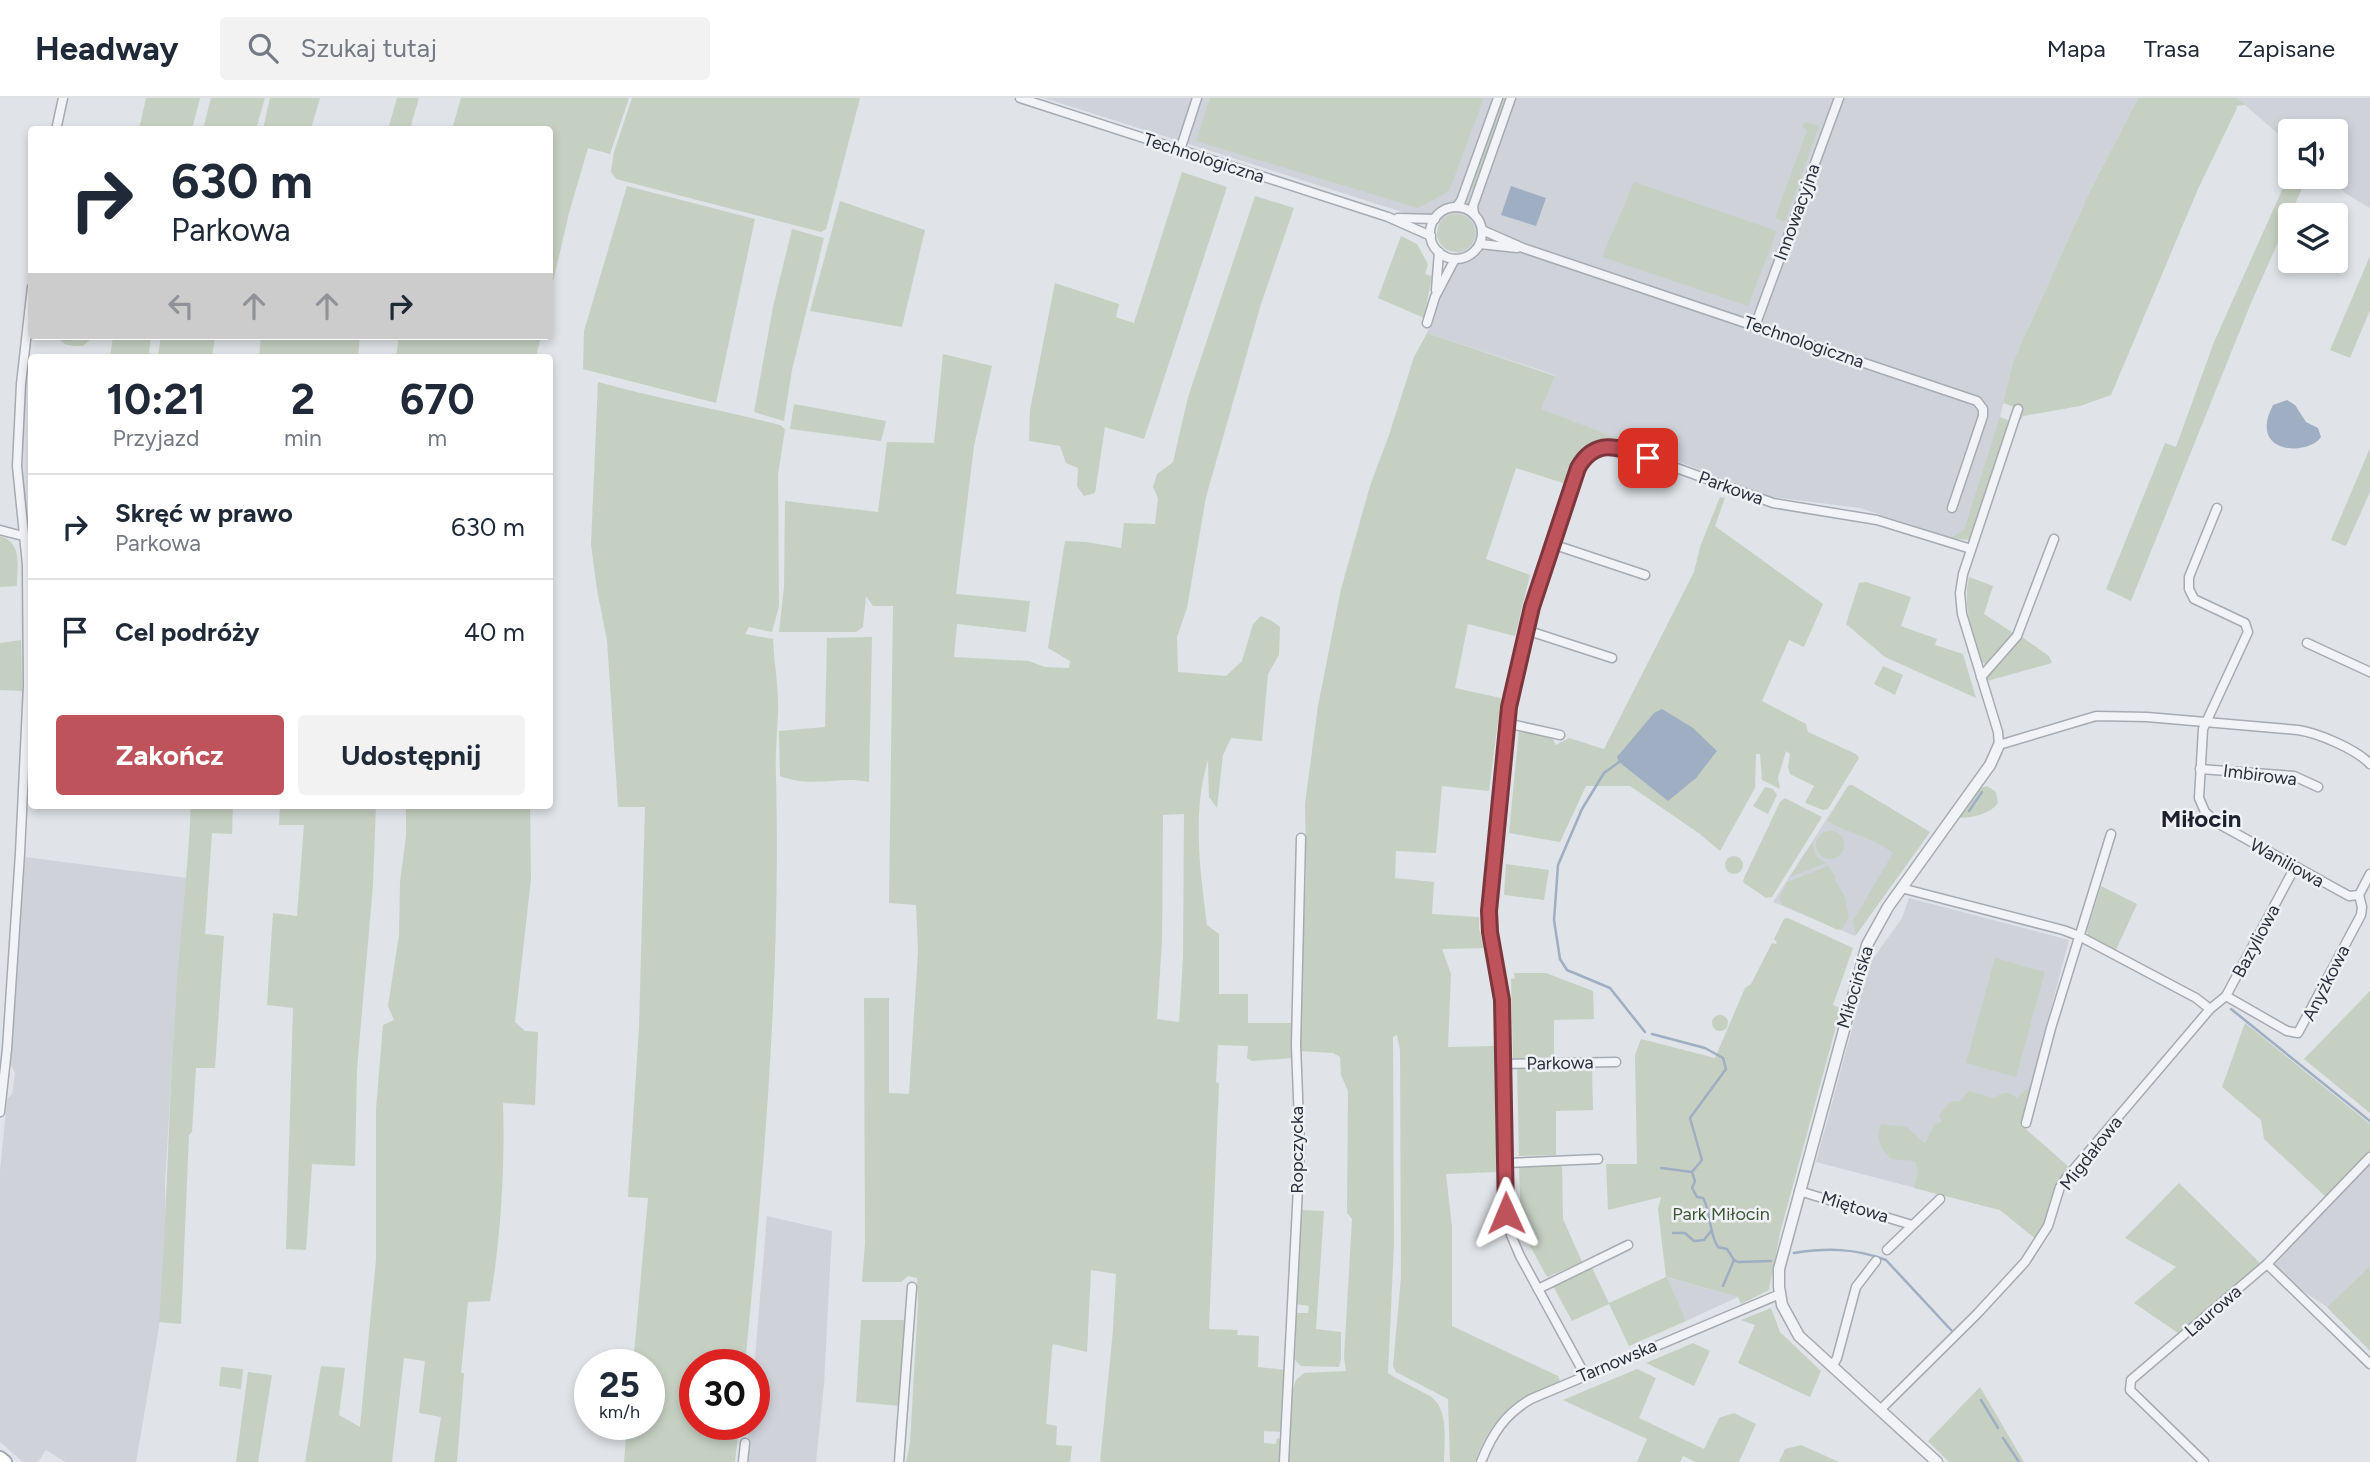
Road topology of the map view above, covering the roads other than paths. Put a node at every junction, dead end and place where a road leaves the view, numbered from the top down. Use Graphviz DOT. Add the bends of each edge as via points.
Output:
graph roads {
  1 [pos="63,98"];
  2 [pos="1020,98"];
  3 [pos="1197,98"];
  4 [pos="1498,98"];
  5 [pos="1511,98"];
  6 [pos="1839,98"];
  7 [pos="57,126"];
  8 [pos="1180,150"];
  9 [pos="1456,207"];
  10 [pos="1474,214"];
  11 [pos="1388,217"];
  12 [pos="1435,219"];
  13 [pos="1482,230"];
  14 [pos="1431,236"];
  15 [pos="1480,244"];
  16 [pos="1523,248"];
  17 [pos="1439,252"];
  18 [pos="1455,259"];
  19 [pos="1435,297"];
  20 [pos="28,314"];
  21 [pos="1427,323"];
  22 [pos="1755,326"];
  23 [pos="2018,409"];
  24 [pos="1952,508"];
  25 [pos="2217,508"];
  26 [pos="0,530"];
  27 [pos="23,536"];
  28 [pos="2054,538"];
  29 [pos="1552,544"];
  30 [pos="1971,549"];
  31 [pos="1645,575"];
  32 [pos="28,602"];
  33 [pos="1526,630"];
  34 [pos="2307,643"];
  35 [pos="1612,658"];
  36 [pos="28,668"];
  37 [pos="2370,672"];
  38 [pos="1981,677"];
  39 [pos="2205,722"];
  40 [pos="1506,723"];
  41 [pos="1560,735"];
  42 [pos="1999,745"];
  43 [pos="2370,750"];
  44 [pos="2368,761"];
  45 [pos="2200,769"];
  46 [pos="2318,787"];
  47 [pos="2111,834"];
  48 [pos="1301,838"];
  49 [pos="2295,867"];
  50 [pos="2370,874"];
  51 [pos="1901,888"];
  52 [pos="2359,895"];
  53 [pos="2079,936"];
  54 [pos="2226,996"];
  55 [pos="2210,1009"];
  56 [pos="1616,1062"];
  57 [pos="1504,1064"];
  58 [pos="0,1112"];
  59 [pos="2026,1123"];
  60 [pos="2370,1157"];
  61 [pos="1598,1160"];
  62 [pos="1506,1163"];
  63 [pos="1799,1191"];
  64 [pos="1940,1199"];
  65 [pos="1912,1225"];
  66 [pos="1628,1245"];
  67 [pos="1887,1250"];
  68 [pos="1875,1261"];
  69 [pos="2267,1264"];
  70 [pos="912,1287"];
  71 [pos="1538,1289"];
  72 [pos="1780,1294"];
  73 [pos="2370,1364"];
  74 [pos="1832,1367"];
  75 [pos="1585,1375"];
  76 [pos="1880,1410"];
  77 [pos="745,1443"];
  78 [pos="0,1458"];
  79 [pos="5,1462"];
  80 [pos="743,1462"];
  81 [pos="899,1462"];
  82 [pos="1284,1462"];
  83 [pos="1481,1462"];
  84 [pos="1937,1462"];
  85 [pos="2204,1462"];
  1 -- 7 [label="street"];
  2 -- 8 [label="street, Technologiczna"];
  3 -- 8 [label="street"];
  4 -- 9 [label="street"];
  5 -- 10 [label="street"];
  6 -- 22 [label="street, Innowacyjna"];
  8 -- 11 [label="street, Technologiczna"];
  9 -- 10 [label="street"];
  9 -- 12 [label="street"];
  10 -- 13 [label="street"];
  11 -- 12 [label="street, Technologiczna"];
  11 -- 14 [label="street, Technologiczna"];
  12 -- 14 [label="street"];
  13 -- 15 [label="street"];
  13 -- 16 [label="street, Technologiczna"];
  14 -- 17 [label="street"];
  15 -- 16 [label="street, Technologiczna"];
  15 -- 18 [label="street" via="1469,255"];
  16 -- 22 [label="street, Technologiczna"];
  17 -- 18 [label="street"];
  17 -- 19 [label="street"];
  18 -- 19 [label="street"];
  19 -- 21 [label="street"];
  20 -- 27 [label="street" via="17,466"];
  22 -- 24 [label="street, Technologiczna" via="1977,401 1983,416"];
  23 -- 30 [label="street"];
  25 -- 39 [label="street, Waniliowa" via="2189,577 2189,589 2194,599 2245,623 2248,632"];
  26 -- 27 [label="street"];
  27 -- 32 [label="street"];
  28 -- 38 [label="street" via="2017,636"];
  29 -- 30 [label="street, Parkowa" via="1583,460 1591,452 1616,446 1773,503 1877,520"];
  29 -- 31 [label="street"];
  29 -- 33 [label="street, Parkowa"];
  30 -- 38 [label="street" via="1960,593"];
  33 -- 35 [label="street"];
  33 -- 40 [label="street, Parkowa"];
  34 -- 37 [label="street"];
  36 -- 58 [label="street" via="19,867"];
  38 -- 42 [label="street"];
  39 -- 42 [label="street" via="2096,716"];
  39 -- 44 [label="street" via="2305,731"];
  39 -- 45 [label="street, Waniliowa"];
  40 -- 41 [label="street"];
  40 -- 57 [label="street, Parkowa" via="1489,911 1502,1000"];
  42 -- 51 [label="street, Miłocińska" via="1990,765"];
  43 -- 44 [label="street"];
  45 -- 46 [label="street, Imbirowa" via="2294,776"];
  45 -- 49 [label="street, Waniliowa" via="2199,798 2211,819"];
  47 -- 53 [label="street"];
  48 -- 82 [label="street, Ropczycka" via="1296,1045 1300,1148"];
  49 -- 52 [label="street, Waniliowa" via="2343,894"];
  49 -- 54 [label="street, Bazyliowa"];
  50 -- 52 [label="street"];
  51 -- 53 [label="street"];
  51 -- 63 [label="street, Miłocińska" via="1864,952"];
  52 -- 54 [label="street, Anyżkowa" via="2361,915 2298,1033"];
  53 -- 55 [label="street"];
  53 -- 59 [label="street"];
  54 -- 55 [label="street, Bazyliowa"];
  55 -- 76 [label="street, Migdałowa" via="2067,1177 2048,1226 2025,1262"];
  56 -- 57 [label="street, Parkowa"];
  57 -- 62 [label="street, Parkowa"];
  60 -- 69 [label="street, Laurowa"];
  61 -- 62 [label="street"];
  62 -- 71 [label="street, Parkowa" via="1511,1235"];
  63 -- 65 [label="street, Miętowa"];
  63 -- 72 [label="street, Miłocińska" via="1779,1269"];
  64 -- 65 [label="street, Miętowa"];
  65 -- 67 [label="street, Miętowa"];
  66 -- 71 [label="street"];
  68 -- 74 [label="street" via="1856,1287"];
  69 -- 73 [label="street"];
  69 -- 85 [label="street, Laurowa" via="2130,1384 2130,1390"];
  70 -- 81 [label="street"];
  71 -- 75 [label="street, Parkowa"];
  72 -- 74 [label="street, Miłocińska" via="1792,1326"];
  72 -- 75 [label="street, Tarnowska"];
  74 -- 76 [label="street, Miłocińska"];
  75 -- 83 [label="street, Tarnowska" via="1512,1412 1493,1435"];
  76 -- 84 [label="street, Miłocińska"];
  77 -- 80 [label="street"];
  78 -- 79 [label="main road"];
}
